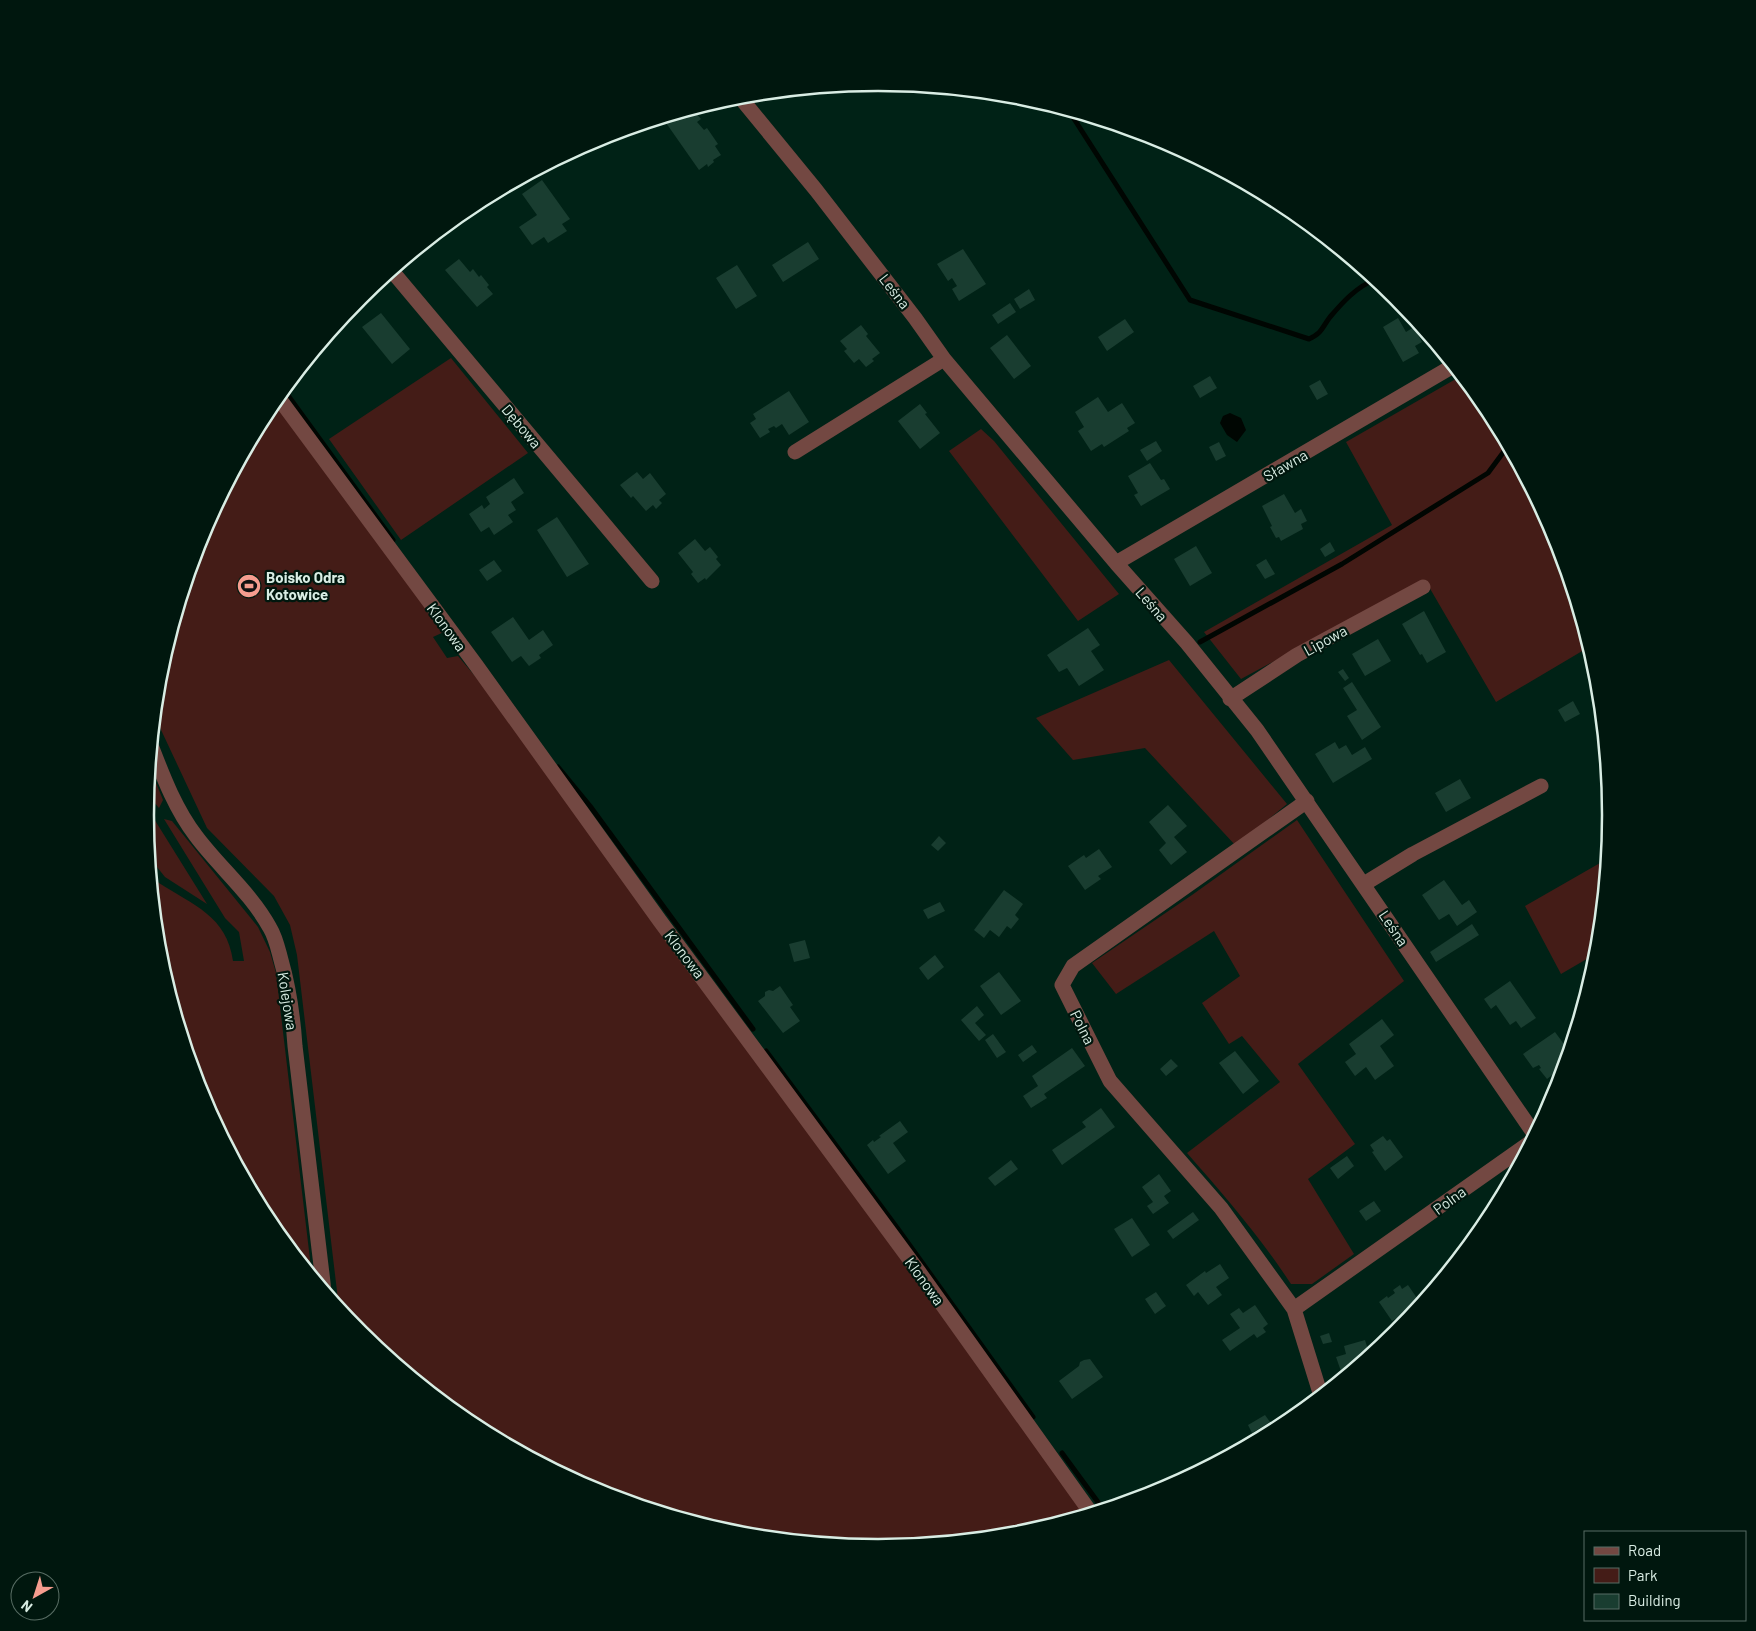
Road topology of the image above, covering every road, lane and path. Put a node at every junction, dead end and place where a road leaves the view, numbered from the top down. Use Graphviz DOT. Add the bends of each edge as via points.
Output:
graph roads {
  1 [pos="745,104"];
  2 [pos="396,275"];
  3 [pos="944,359"];
  4 [pos="1448,369"];
  5 [pos="283,403"];
  6 [pos="795,452"];
  7 [pos="1116,563"];
  8 [pos="652,581"];
  9 [pos="1422,587"];
  10 [pos="1230,699"];
  11 [pos="156,758"];
  12 [pos="1541,786"];
  13 [pos="1307,801"];
  14 [pos="1364,884"];
  15 [pos="1531,1130"];
  16 [pos="1521,1149"];
  17 [pos="323,1281"];
  18 [pos="1294,1309"];
  19 [pos="1319,1390"];
  20 [pos="1088,1508"];
  1 -- 3 [label="street, Leśna" via="822,198"];
  2 -- 8 [label="street, Dębowa"];
  3 -- 6 [label="street"];
  3 -- 7 [label="street, Leśna"];
  4 -- 7 [label="street, Sławna"];
  5 -- 20 [label="street, Klonowa" via="919,1272"];
  7 -- 10 [label="street, Leśna" via="1187,643"];
  9 -- 10 [label="street, Lipowa" via="1297,655"];
  10 -- 13 [label="street, Leśna" via="1257,730"];
  11 -- 17 [label="street, Kolejowa" via="166,783 196,836 253,903 276,942 292,1011"];
  12 -- 14 [label="street" via="1413,854"];
  13 -- 14 [label="street, Leśna"];
  13 -- 18 [label="street, Polna" via="1074,966 1062,985 1110,1081 1221,1208"];
  14 -- 15 [label="street, Leśna"];
  16 -- 18 [label="street, Polna"];
  18 -- 19 [label="street, Polna"];
}
